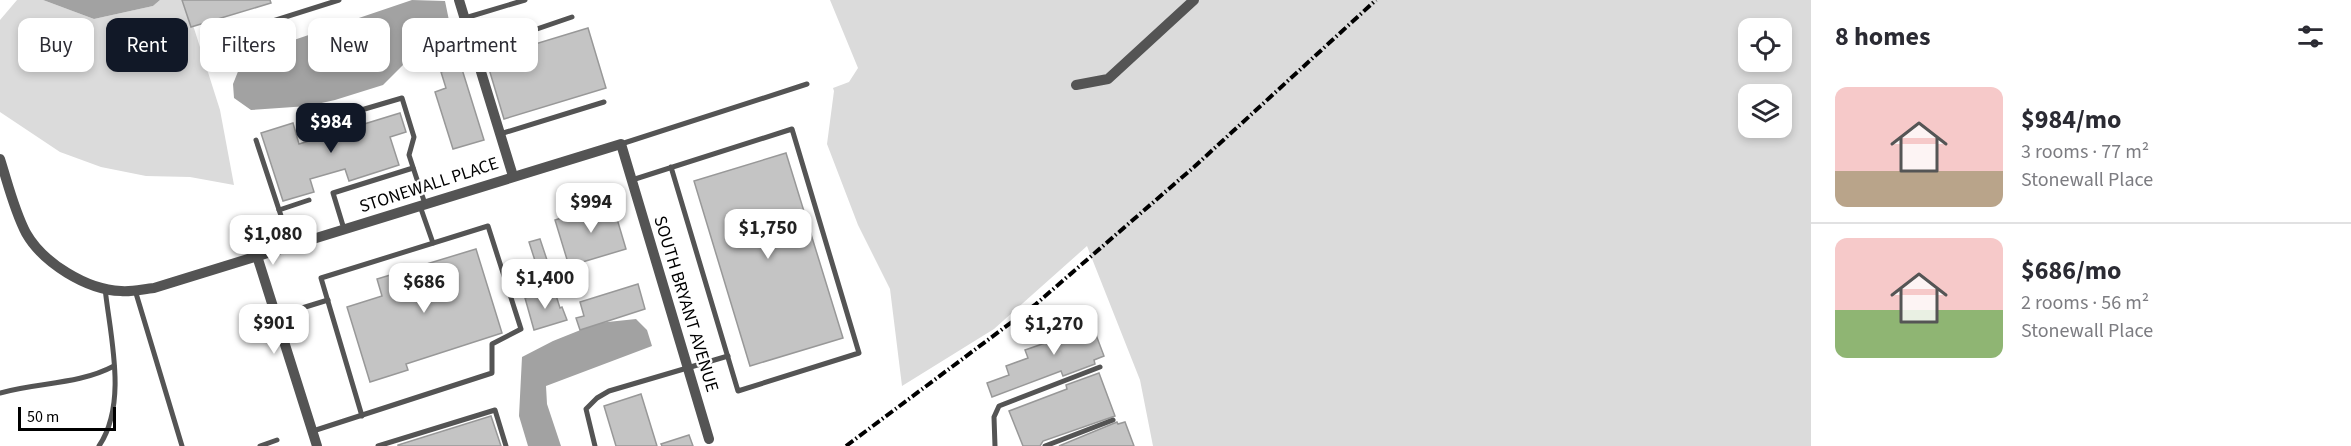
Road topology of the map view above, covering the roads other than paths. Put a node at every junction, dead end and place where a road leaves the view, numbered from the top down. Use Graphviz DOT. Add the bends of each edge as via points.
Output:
graph roads {
  1 [pos="339,0"];
  2 [pos="459,0"];
  3 [pos="525,0"];
  4 [pos="1194,0"];
  5 [pos="572,17"];
  6 [pos="282,18"];
  7 [pos="465,18"];
  8 [pos="538,29"];
  9 [pos="482,72"];
  10 [pos="807,84"];
  11 [pos="1076,85"];
  12 [pos="604,102"];
  13 [pos="317,123"];
  14 [pos="500,134"];
  15 [pos="256,140"];
  16 [pos="621,144"];
  17 [pos="0,162"];
  18 [pos="671,167"];
  19 [pos="413,168"];
  20 [pos="513,176"];
  21 [pos="632,180"];
  22 [pos="309,200"];
  23 [pos="423,205"];
  24 [pos="279,210"];
  25 [pos="344,229"];
  26 [pos="433,243"];
  27 [pos="291,246"];
  28 [pos="257,256"];
  29 [pos="105,288"];
  30 [pos="135,290"];
  31 [pos="328,300"];
  32 [pos="276,316"];
  33 [pos="728,356"];
  34 [pos="114,366"];
  35 [pos="1100,368"];
  36 [pos="688,369"];
  37 [pos="0,393"];
  38 [pos="362,416"];
  39 [pos="1113,420"];
  40 [pos="313,431"];
  41 [pos="277,440"];
  42 [pos="710,442"];
  43 [pos="99,446"];
  44 [pos="182,446"];
  45 [pos="260,446"];
  46 [pos="317,446"];
  47 [pos="378,446"];
  48 [pos="506,446"];
  49 [pos="595,446"];
  50 [pos="995,446"];
  51 [pos="1045,446"];
  1 -- 6 [label="lane"];
  2 -- 7 [label="street"];
  3 -- 7 [label="lane"];
  4 -- 11 [label="street" via="1108,79"];
  5 -- 8 [label="lane"];
  9 -- 14 [label="street"];
  10 -- 16 [label="lane"];
  12 -- 14 [label="lane"];
  13 -- 19 [label="lane" via="402,98 414,137 409,156"];
  14 -- 20 [label="street"];
  15 -- 24 [label="lane"];
  16 -- 20 [label="street, STONEWALL PLACE"];
  16 -- 21 [label="street, SOUTH BRYANT AVENUE"];
  17 -- 29 [label="street, STONEWALL PLACE" via="17,214 46,258 96,287"];
  18 -- 21 [label="lane"];
  18 -- 33 [label="lane"];
  18 -- 33 [label="lane" via="792,129 859,353 738,391"];
  19 -- 23 [label="lane"];
  19 -- 25 [label="lane" via="333,193"];
  20 -- 23 [label="street, STONEWALL PLACE"];
  21 -- 36 [label="street, SOUTH BRYANT AVENUE"];
  22 -- 24 [label="lane"];
  23 -- 25 [label="street, STONEWALL PLACE"];
  23 -- 26 [label="lane"];
  24 -- 27 [label="lane"];
  25 -- 27 [label="street, STONEWALL PLACE"];
  26 -- 31 [label="lane" via="321,278"];
  26 -- 38 [label="lane" via="488,226 522,329 492,345 492,373"];
  27 -- 28 [label="street, STONEWALL PLACE"];
  28 -- 30 [label="street, STONEWALL PLACE" via="154,288"];
  28 -- 32 [label="street"];
  29 -- 30 [label="street, STONEWALL PLACE"];
  29 -- 34 [label="lane"];
  30 -- 44 [label="lane"];
  31 -- 32 [label="lane"];
  31 -- 38 [label="lane"];
  32 -- 40 [label="street"];
  33 -- 36 [label="lane"];
  34 -- 37 [label="lane" via="76,380 23,386"];
  34 -- 43 [label="lane" via="109,429"];
  35 -- 50 [label="lane" via="999,406 994,417"];
  36 -- 42 [label="street, SOUTH BRYANT AVENUE"];
  36 -- 49 [label="lane" via="609,391 597,398 586,409"];
  38 -- 40 [label="lane"];
  39 -- 51 [label="lane"];
  40 -- 46 [label="street"];
  41 -- 45 [label="lane"];
  47 -- 48 [label="lane" via="495,410"];
}
